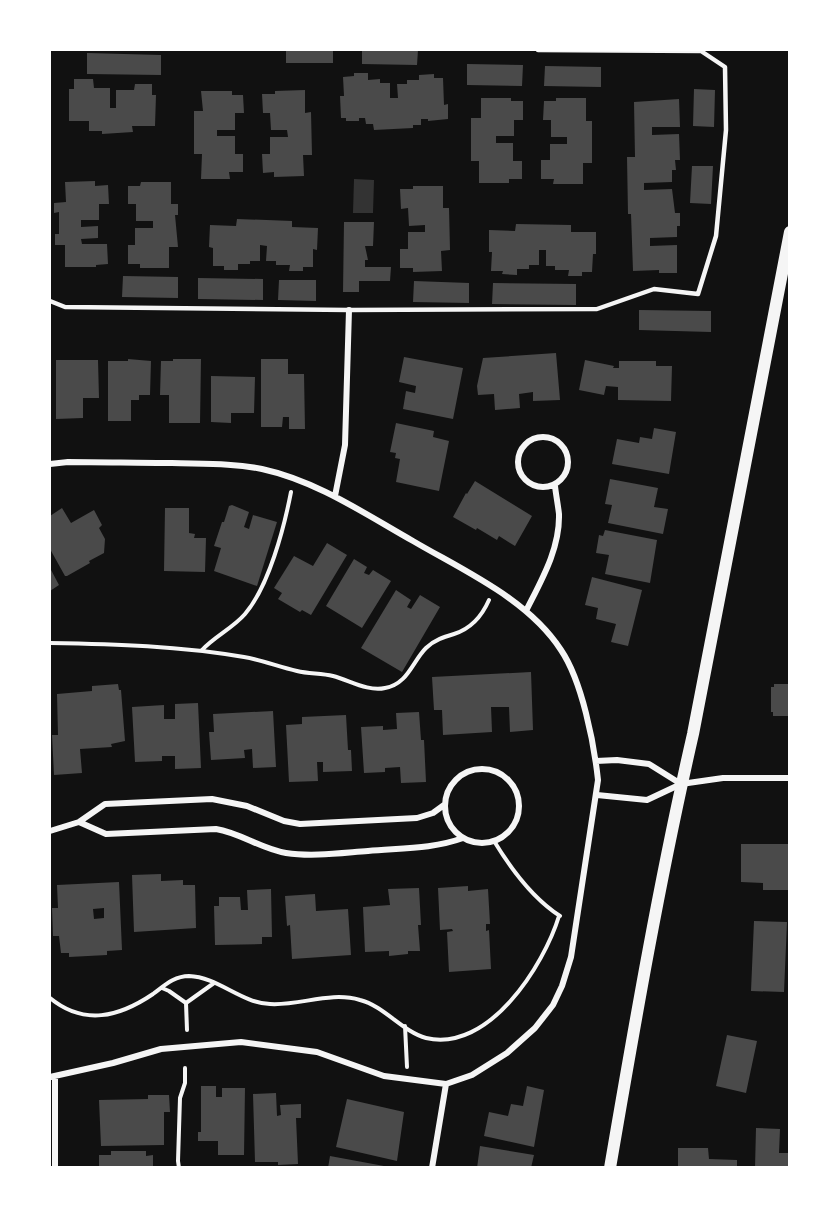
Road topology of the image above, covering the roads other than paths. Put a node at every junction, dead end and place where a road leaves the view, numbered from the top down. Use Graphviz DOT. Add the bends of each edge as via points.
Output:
graph roads {
  1 [pos="538,50"];
  2 [pos="789,232"];
  3 [pos="50,301"];
  4 [pos="349,310"];
  5 [pos="50,464"];
  6 [pos="555,486"];
  7 [pos="335,496"];
  8 [pos="526,611"];
  9 [pos="596,760"];
  10 [pos="789,777"];
  11 [pos="681,784"];
  12 [pos="597,795"];
  13 [pos="444,805"];
  14 [pos="79,822"];
  15 [pos="50,831"];
  16 [pos="464,838"];
  17 [pos="52,1077"];
  18 [pos="446,1084"];
  19 [pos="55,1167"];
  20 [pos="432,1167"];
  21 [pos="610,1167"];
  1 -- 4 [label="lane" via="701,51 725,67 726,130 716,236 698,294 654,289 597,309"];
  2 -- 11 [label="main road"];
  3 -- 4 [label="lane" via="66,307"];
  4 -- 7 [label="street" via="345,445"];
  5 -- 7 [label="street" via="222,464 294,477"];
  6 -- 6 [label="street" via="569,463 563,446 545,437 527,442 517,462 524,480 541,488"];
  6 -- 8 [label="street" via="559,513 554,546"];
  7 -- 8 [label="street"];
  8 -- 9 [label="street" via="563,652 584,710"];
  9 -- 11 [label="street" via="649,764"];
  9 -- 12 [label="street"];
  10 -- 11 [label="street" via="723,778"];
  11 -- 12 [label="street" via="647,800"];
  11 -- 21 [label="main road"];
  12 -- 18 [label="street" via="567,970 553,1005 520,1042 491,1065"];
  13 -- 14 [label="street" via="417,818 300,824 212,799 117,803 105,804"];
  13 -- 16 [label="street" via="446,819"];
  13 -- 16 [label="street" via="456,778 483,768 503,775 517,793 516,822 508,833 494,841 478,843"];
  14 -- 15 [label="street"];
  14 -- 16 [label="street" via="106,834 230,831 286,853 326,854 443,845"];
  17 -- 18 [label="street" via="161,1049 241,1042 317,1052 384,1076"];
  17 -- 19 [label="street"];
  18 -- 20 [label="street"];
}
